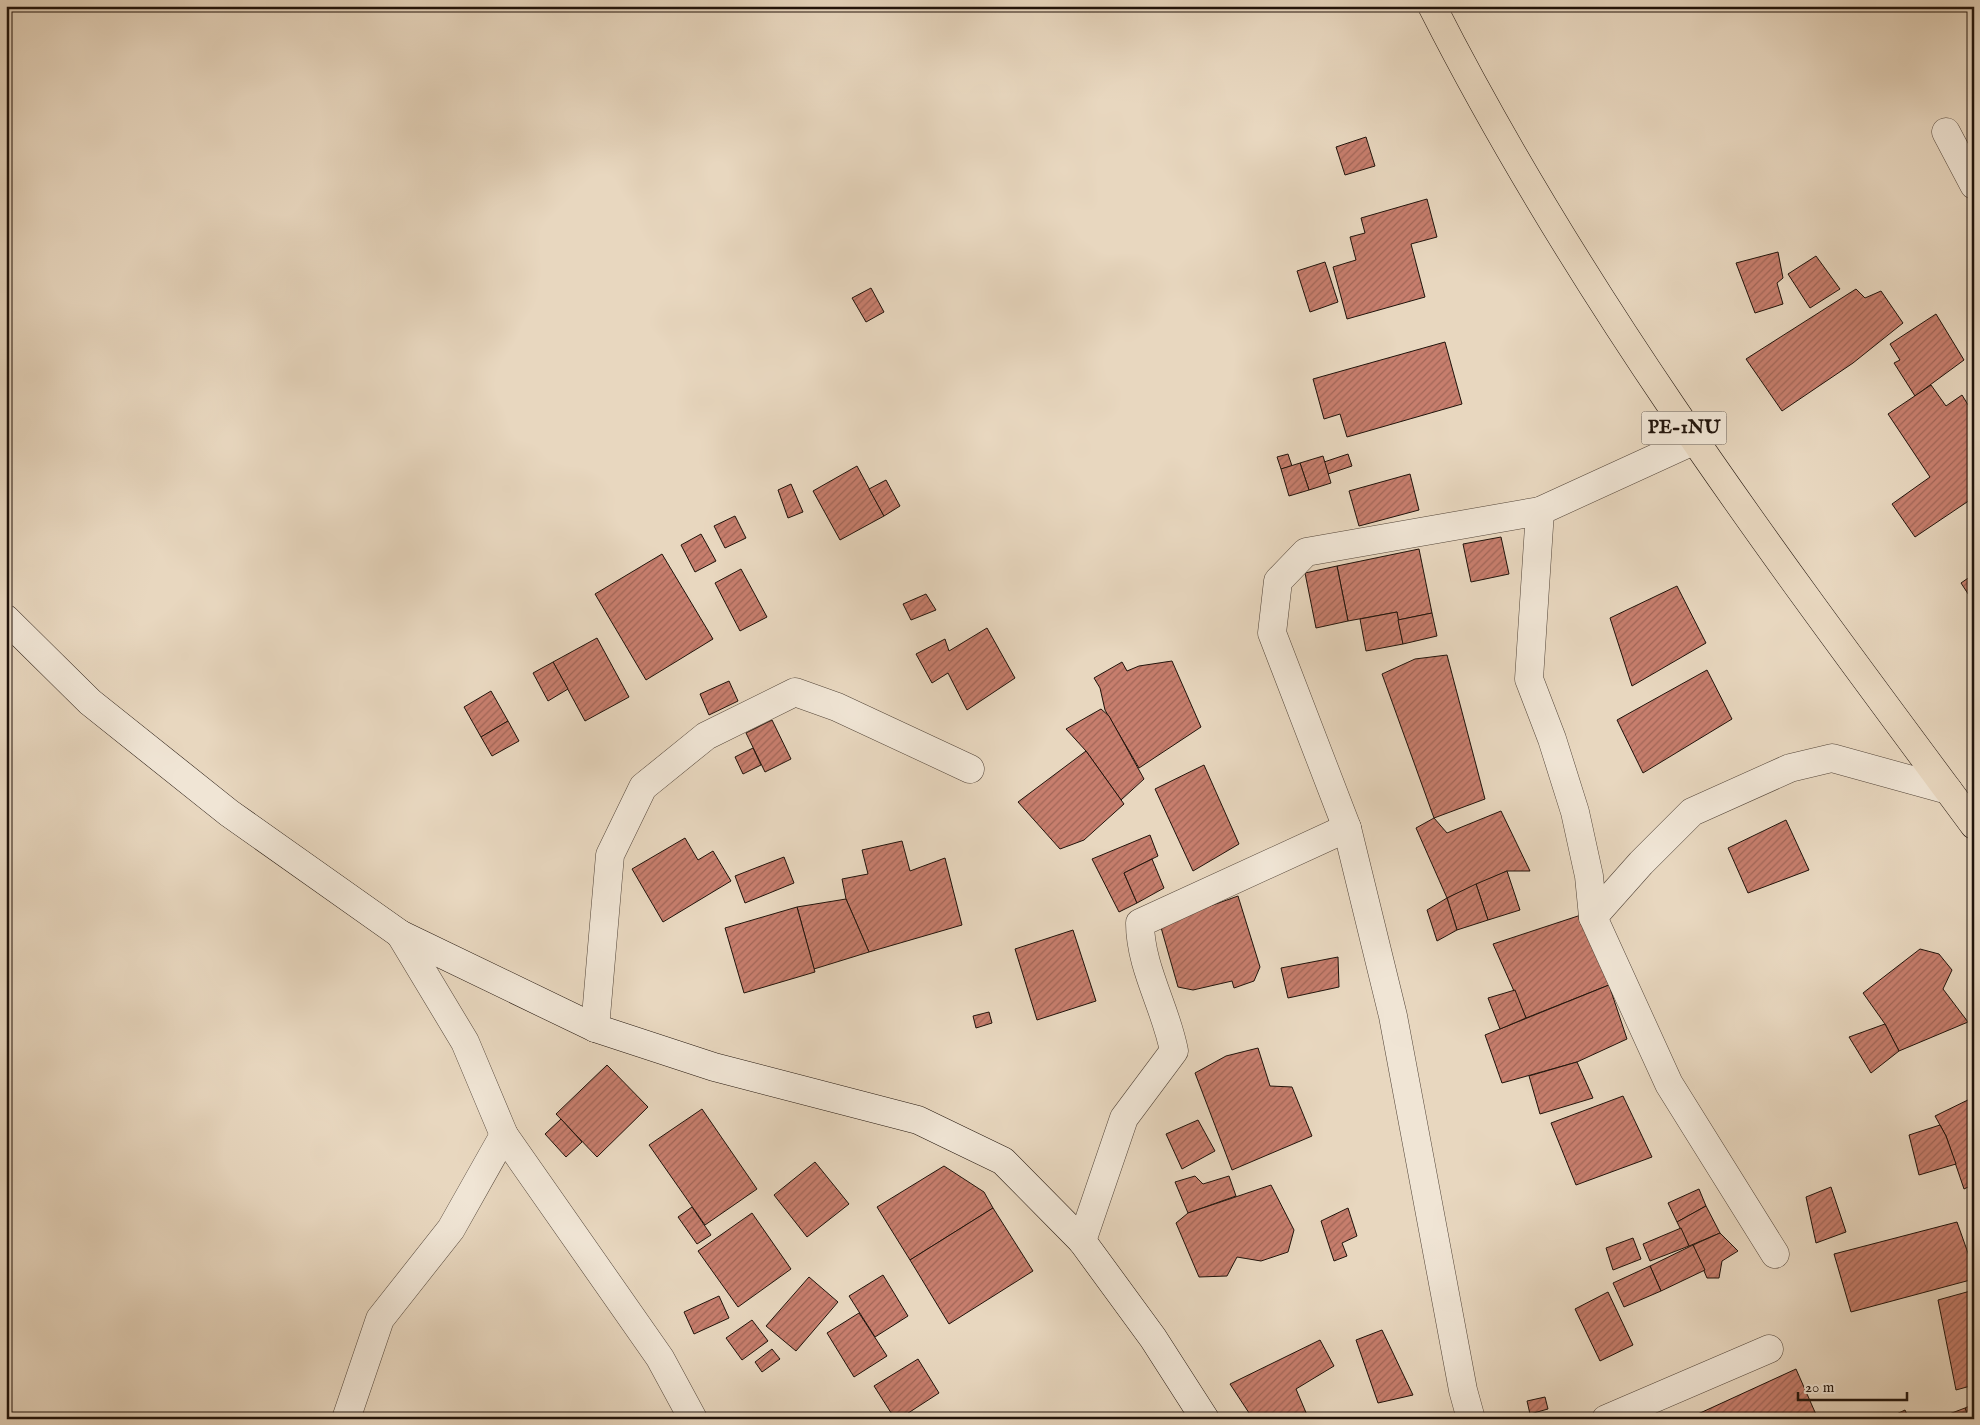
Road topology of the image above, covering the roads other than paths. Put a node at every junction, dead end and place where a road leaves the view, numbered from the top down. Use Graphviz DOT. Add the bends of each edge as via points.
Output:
graph roads {
  1 [pos="1432,6"];
  2 [pos="1946,132"];
  3 [pos="1974,185"];
  4 [pos="1694,441"];
  5 [pos="1540,511"];
  6 [pos="6,619"];
  7 [pos="970,769"];
  8 [pos="1948,790"];
  9 [pos="1974,825"];
  10 [pos="1347,828"];
  11 [pos="1593,917"];
  12 [pos="400,934"];
  13 [pos="595,1028"];
  14 [pos="504,1135"];
  15 [pos="1082,1241"];
  16 [pos="1775,1254"];
  17 [pos="1769,1348"];
  18 [pos="346,1419"];
  19 [pos="693,1419"];
  20 [pos="1205,1419"];
  21 [pos="1471,1419"];
  22 [pos="1606,1419"];
  1 -- 4 [label="main road, PE-1NU" via="1516,164 1602,304"];
  2 -- 3 [label="street"];
  4 -- 5 [label="street"];
  4 -- 8 [label="main road, PE-1NU"];
  5 -- 10 [label="street" via="1306,552 1278,581 1272,633"];
  5 -- 11 [label="street" via="1528,679 1552,739 1575,812 1589,876"];
  6 -- 12 [label="street" via="90,702 229,813"];
  7 -- 13 [label="street" via="837,707 795,692 706,736 643,786 610,855"];
  8 -- 9 [label="main road, PE-1NU"];
  8 -- 11 [label="street" via="1832,758 1790,768 1692,812"];
  10 -- 15 [label="street" via="1140,923 1140,944 1169,1027 1174,1051 1124,1118"];
  10 -- 21 [label="street" via="1393,1016"];
  11 -- 16 [label="street" via="1669,1084"];
  12 -- 13 [label="street"];
  12 -- 14 [label="street" via="465,1042"];
  13 -- 15 [label="street" via="714,1068 918,1120 1003,1161"];
  14 -- 18 [label="street" via="450,1229 380,1319"];
  14 -- 19 [label="street" via="660,1358"];
  15 -- 20 [label="street" via="1153,1338"];
  17 -- 22 [label="street"];
}
